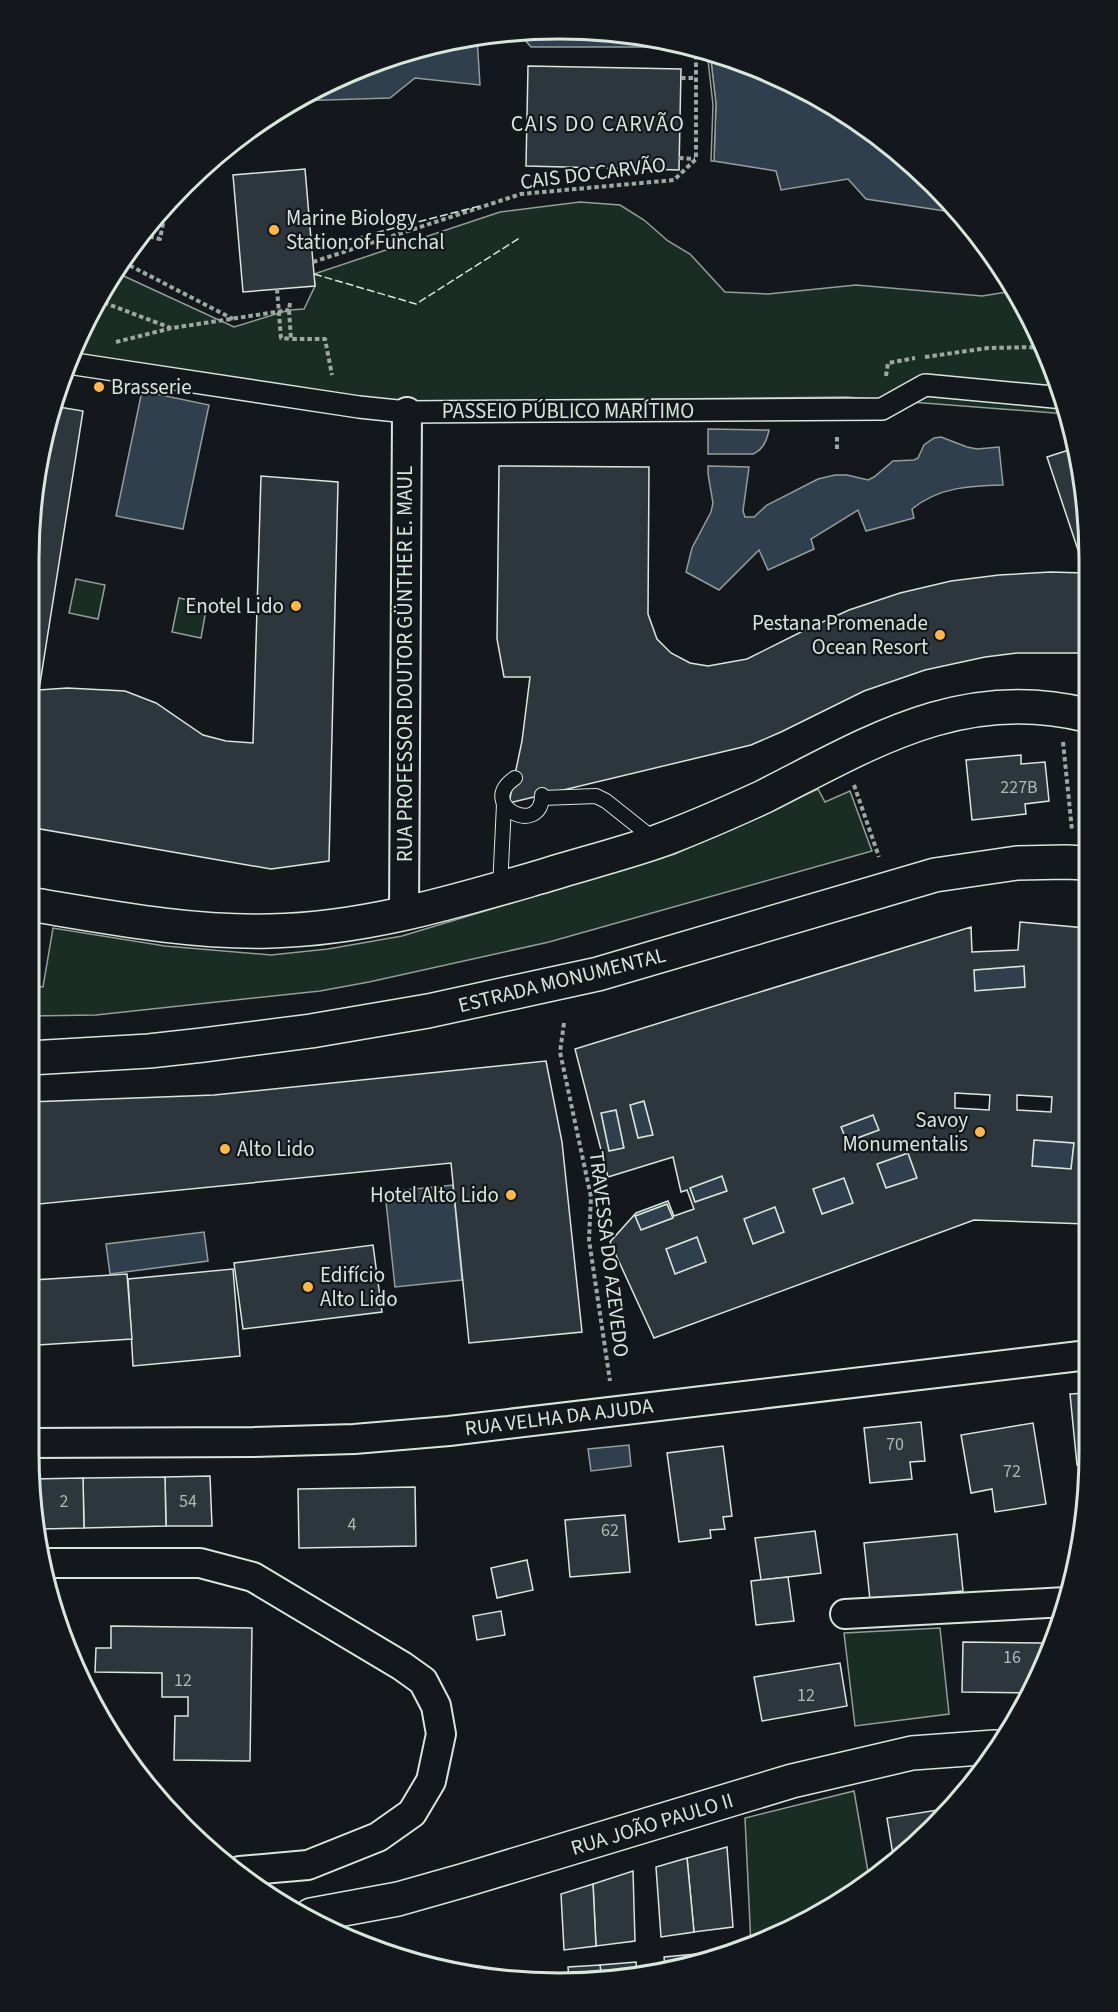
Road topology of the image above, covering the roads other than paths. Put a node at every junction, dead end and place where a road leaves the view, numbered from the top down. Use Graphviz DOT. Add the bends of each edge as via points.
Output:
graph roads {
  1 [pos="77,364"];
  2 [pos="1053,397"];
  3 [pos="406,412"];
  4 [pos="1074,724"];
  5 [pos="515,778"];
  6 [pos="504,804"];
  7 [pos="656,842"];
  8 [pos="1079,863"];
  9 [pos="500,888"];
  10 [pos="39,906"];
  11 [pos="404,915"];
  12 [pos="39,1057"];
  13 [pos="1079,1356"];
  14 [pos="39,1443"];
  15 [pos="51,1563"];
  16 [pos="1056,1603"];
  17 [pos="845,1614"];
  18 [pos="987,1748"];
  19 [pos="248,1870"];
  20 [pos="319,1914"];
  1 -- 3 [label="street, PASSEIO PÚBLICO MARÍTIMO"];
  2 -- 3 [label="street, PASSEIO PÚBLICO MARÍTIMO" via="925,385 882,409"];
  3 -- 11 [label="street, RUA PROFESSOR DOUTOR GÜNTHER E. MAUL"];
  4 -- 7 [label="street" via="1040,708 944,716 886,735 761,797"];
  5 -- 6 [label="lane" via="503,791"];
  6 -- 7 [label="lane" via="508,811 522,816 536,811 542,797 596,796 614,806"];
  6 -- 9 [label="lane"];
  7 -- 9 [label="street"];
  8 -- 12 [label="street, ESTRADA MONUMENTAL" via="1017,863 935,875 641,962 428,1011 203,1045"];
  9 -- 11 [label="street"];
  10 -- 11 [label="street" via="187,927 259,931 336,927"];
  13 -- 14 [label="street, RUA VELHA DA AJUDA" via="354,1439"];
  15 -- 19 [label="street" via="200,1563 254,1577 423,1681 436,1706 441,1734 431,1781 412,1813 378,1836 308,1865"];
  16 -- 17 [label="street"];
  18 -- 20 [label="street, RUA JOÃO PAULO II" via="912,1753 792,1781 465,1881 398,1899"];
}
